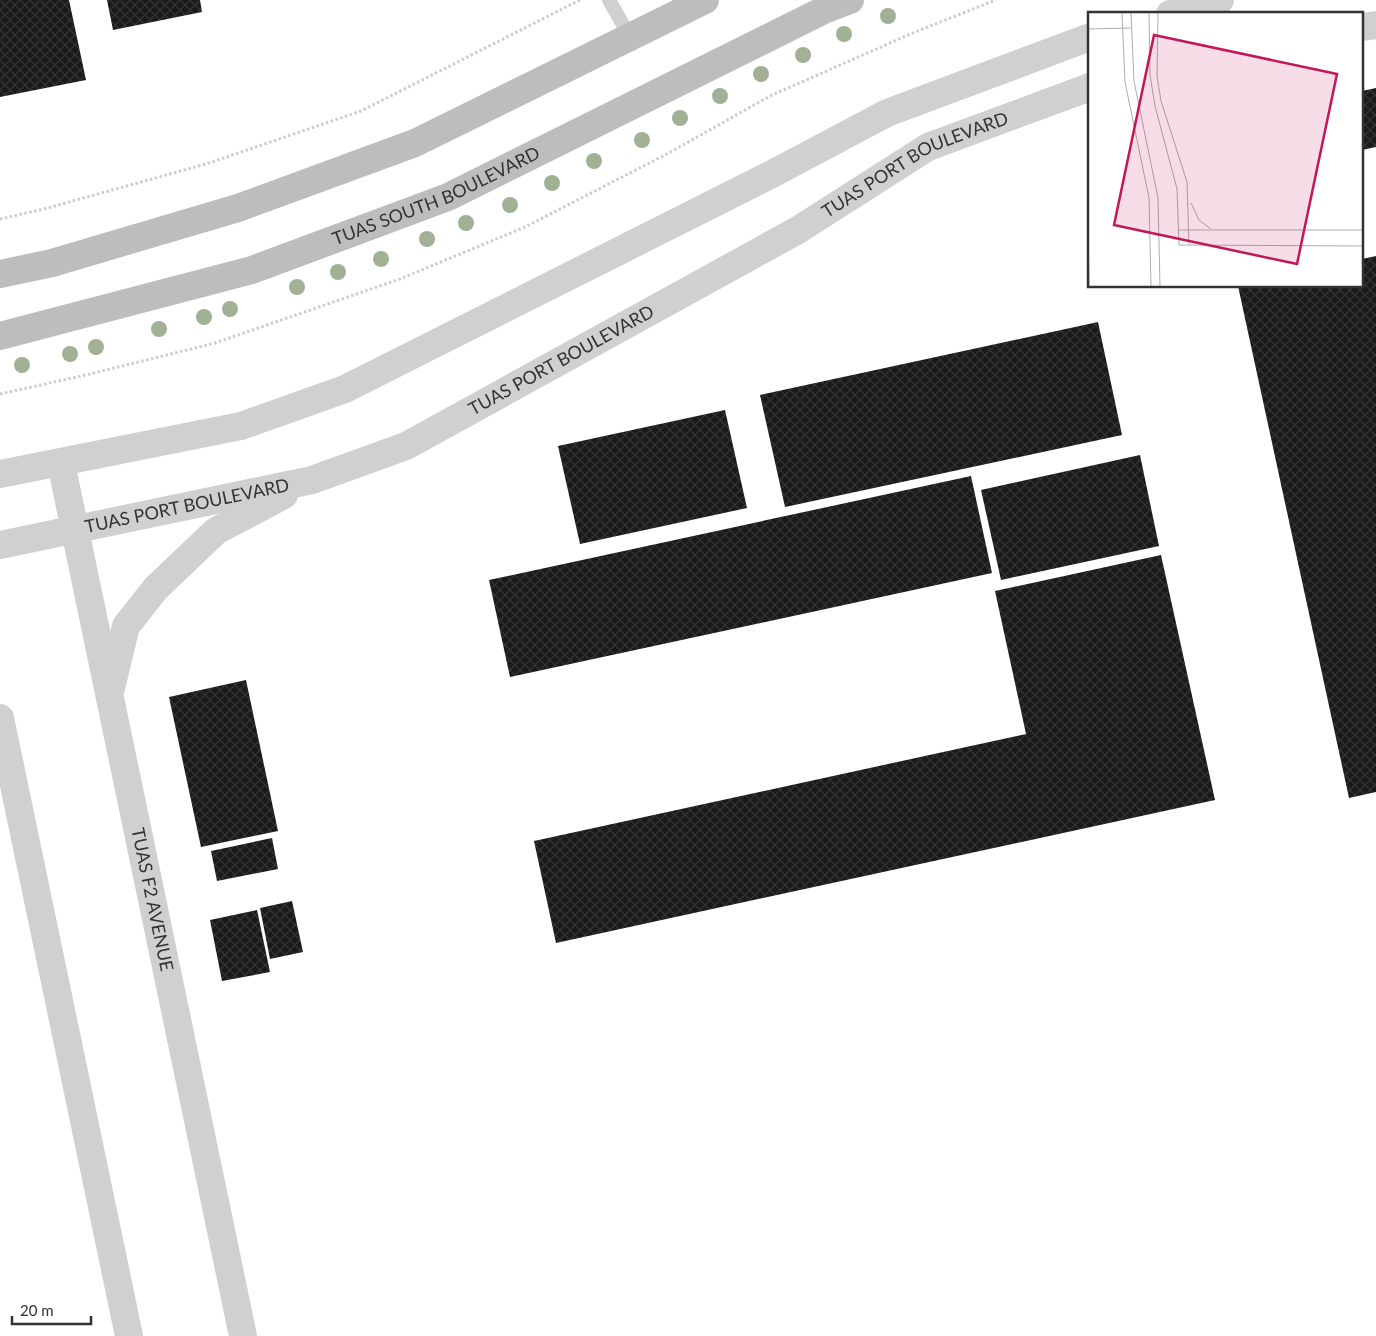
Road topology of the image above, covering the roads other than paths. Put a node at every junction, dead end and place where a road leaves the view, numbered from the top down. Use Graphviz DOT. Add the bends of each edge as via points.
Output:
graph roads {
  1 [pos="609,0"];
  2 [pos="705,0"];
  3 [pos="850,0"];
  4 [pos="1220,0"];
  5 [pos="1177,12"];
  6 [pos="630,37"];
  7 [pos="1088,38"];
  8 [pos="1088,88"];
  9 [pos="0,274"];
  10 [pos="0,336"];
  11 [pos="61,463"];
  12 [pos="0,474"];
  13 [pos="312,480"];
  14 [pos="75,530"];
  15 [pos="0,546"];
  16 [pos="109,694"];
  17 [pos="0,718"];
  18 [pos="129,1336"];
  19 [pos="243,1336"];
  1 -- 6 [label="lane"];
  2 -- 6 [label="main road"];
  3 -- 10 [label="main road, TUAS SOUTH BOULEVARD" via="448,197 252,270"];
  4 -- 5 [label="street"];
  6 -- 9 [label="main road" via="406,147 238,208 52,263"];
  7 -- 11 [label="street" via="887,113 345,389 241,426"];
  8 -- 13 [label="street, TUAS PORT BOULEVARD" via="928,147 798,230 406,446"];
  11 -- 12 [label="street"];
  11 -- 14 [label="street, TUAS F2 AVENUE"];
  13 -- 14 [label="street, TUAS PORT BOULEVARD"];
  13 -- 16 [label="street" via="216,530 156,588 126,626"];
  14 -- 15 [label="street, TUAS PORT BOULEVARD"];
  14 -- 16 [label="street, TUAS F2 AVENUE"];
  16 -- 19 [label="street, TUAS F2 AVENUE"];
  17 -- 18 [label="street"];
}
